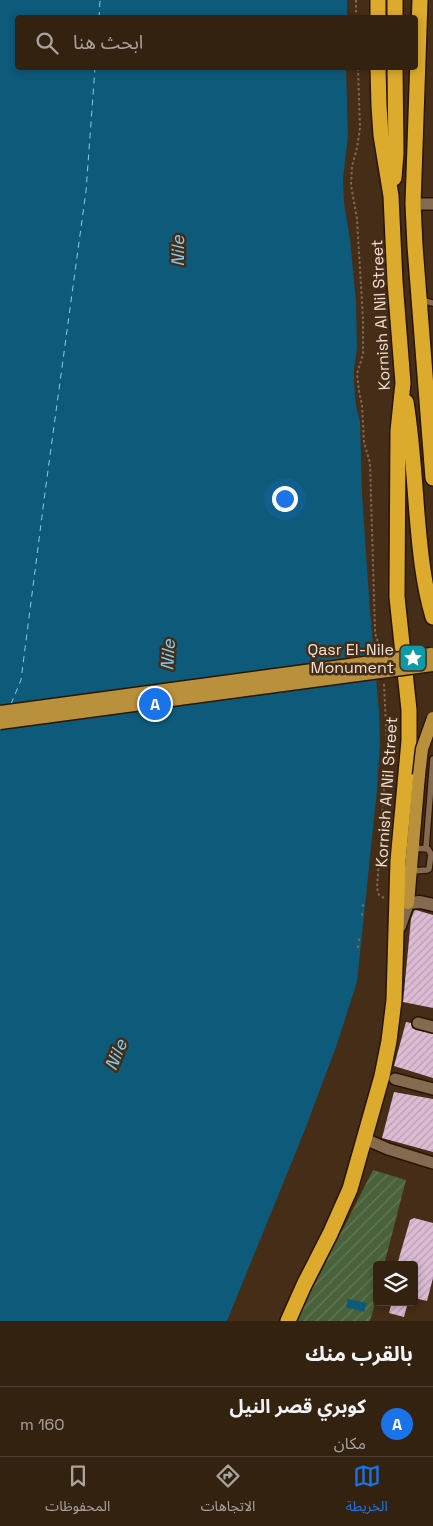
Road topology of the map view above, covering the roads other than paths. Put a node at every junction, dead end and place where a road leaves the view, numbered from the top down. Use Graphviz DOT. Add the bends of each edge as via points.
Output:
graph roads {
  1 [pos="378,0"];
  2 [pos="395,0"];
  3 [pos="421,3"];
  4 [pos="378,15"];
  5 [pos="395,15"];
  6 [pos="378,70"];
  7 [pos="395,70"];
  8 [pos="390,196"];
  9 [pos="413,204"];
  10 [pos="433,204"];
  11 [pos="426,301"];
  12 [pos="402,360"];
  13 [pos="427,366"];
  14 [pos="403,383"];
  15 [pos="433,478"];
  16 [pos="433,617"];
  17 [pos="432,659"];
  18 [pos="0,712"];
  19 [pos="433,718"];
  20 [pos="0,723"];
  21 [pos="433,759"];
  22 [pos="419,848"];
  23 [pos="411,871"];
  24 [pos="402,904"];
  25 [pos="433,905"];
  26 [pos="418,1023"];
  27 [pos="433,1027"];
  28 [pos="395,1079"];
  29 [pos="433,1089"];
  30 [pos="365,1138"];
  31 [pos="433,1163"];
  32 [pos="288,1321"];
  1 -- 4 [label="highway"];
  2 -- 5 [label="highway"];
  3 -- 9 [label="highway"];
  6 -- 8 [label="highway, Kornish Al Nil Street" via="381,135"];
  7 -- 8 [label="highway" via="396,153"];
  8 -- 12 [label="highway, Kornish Al Nil Street"];
  9 -- 10 [label="street"];
  9 -- 11 [label="highway"];
  11 -- 13 [label="highway"];
  12 -- 13 [label="highway"];
  12 -- 14 [label="highway, Kornish Al Nil Street"];
  13 -- 15 [label="highway"];
  14 -- 16 [label="highway" via="413,455 424,585"];
  14 -- 24 [label="highway, Kornish Al Nil Street" via="398,431 396,578 409,734 398,861"];
  17 -- 18 [label="main road, bridge"];
  17 -- 20 [label="main road, bridge"];
  19 -- 22 [label="main road, bridge" via="422,749 419,775"];
  21 -- 22 [label="lane"];
  22 -- 23 [label="main road"];
  22 -- 23 [label="lane" via="431,852 429,869"];
  23 -- 24 [label="main road"];
  24 -- 25 [label="street" via="420,902"];
  24 -- 30 [label="highway, Kornish Al Nil Street" via="396,940 389,1041"];
  26 -- 27 [label="street"];
  28 -- 29 [label="street"];
  30 -- 31 [label="street" via="388,1150"];
  30 -- 32 [label="highway, Kornish Al Nil Street" via="350,1189"];
}
